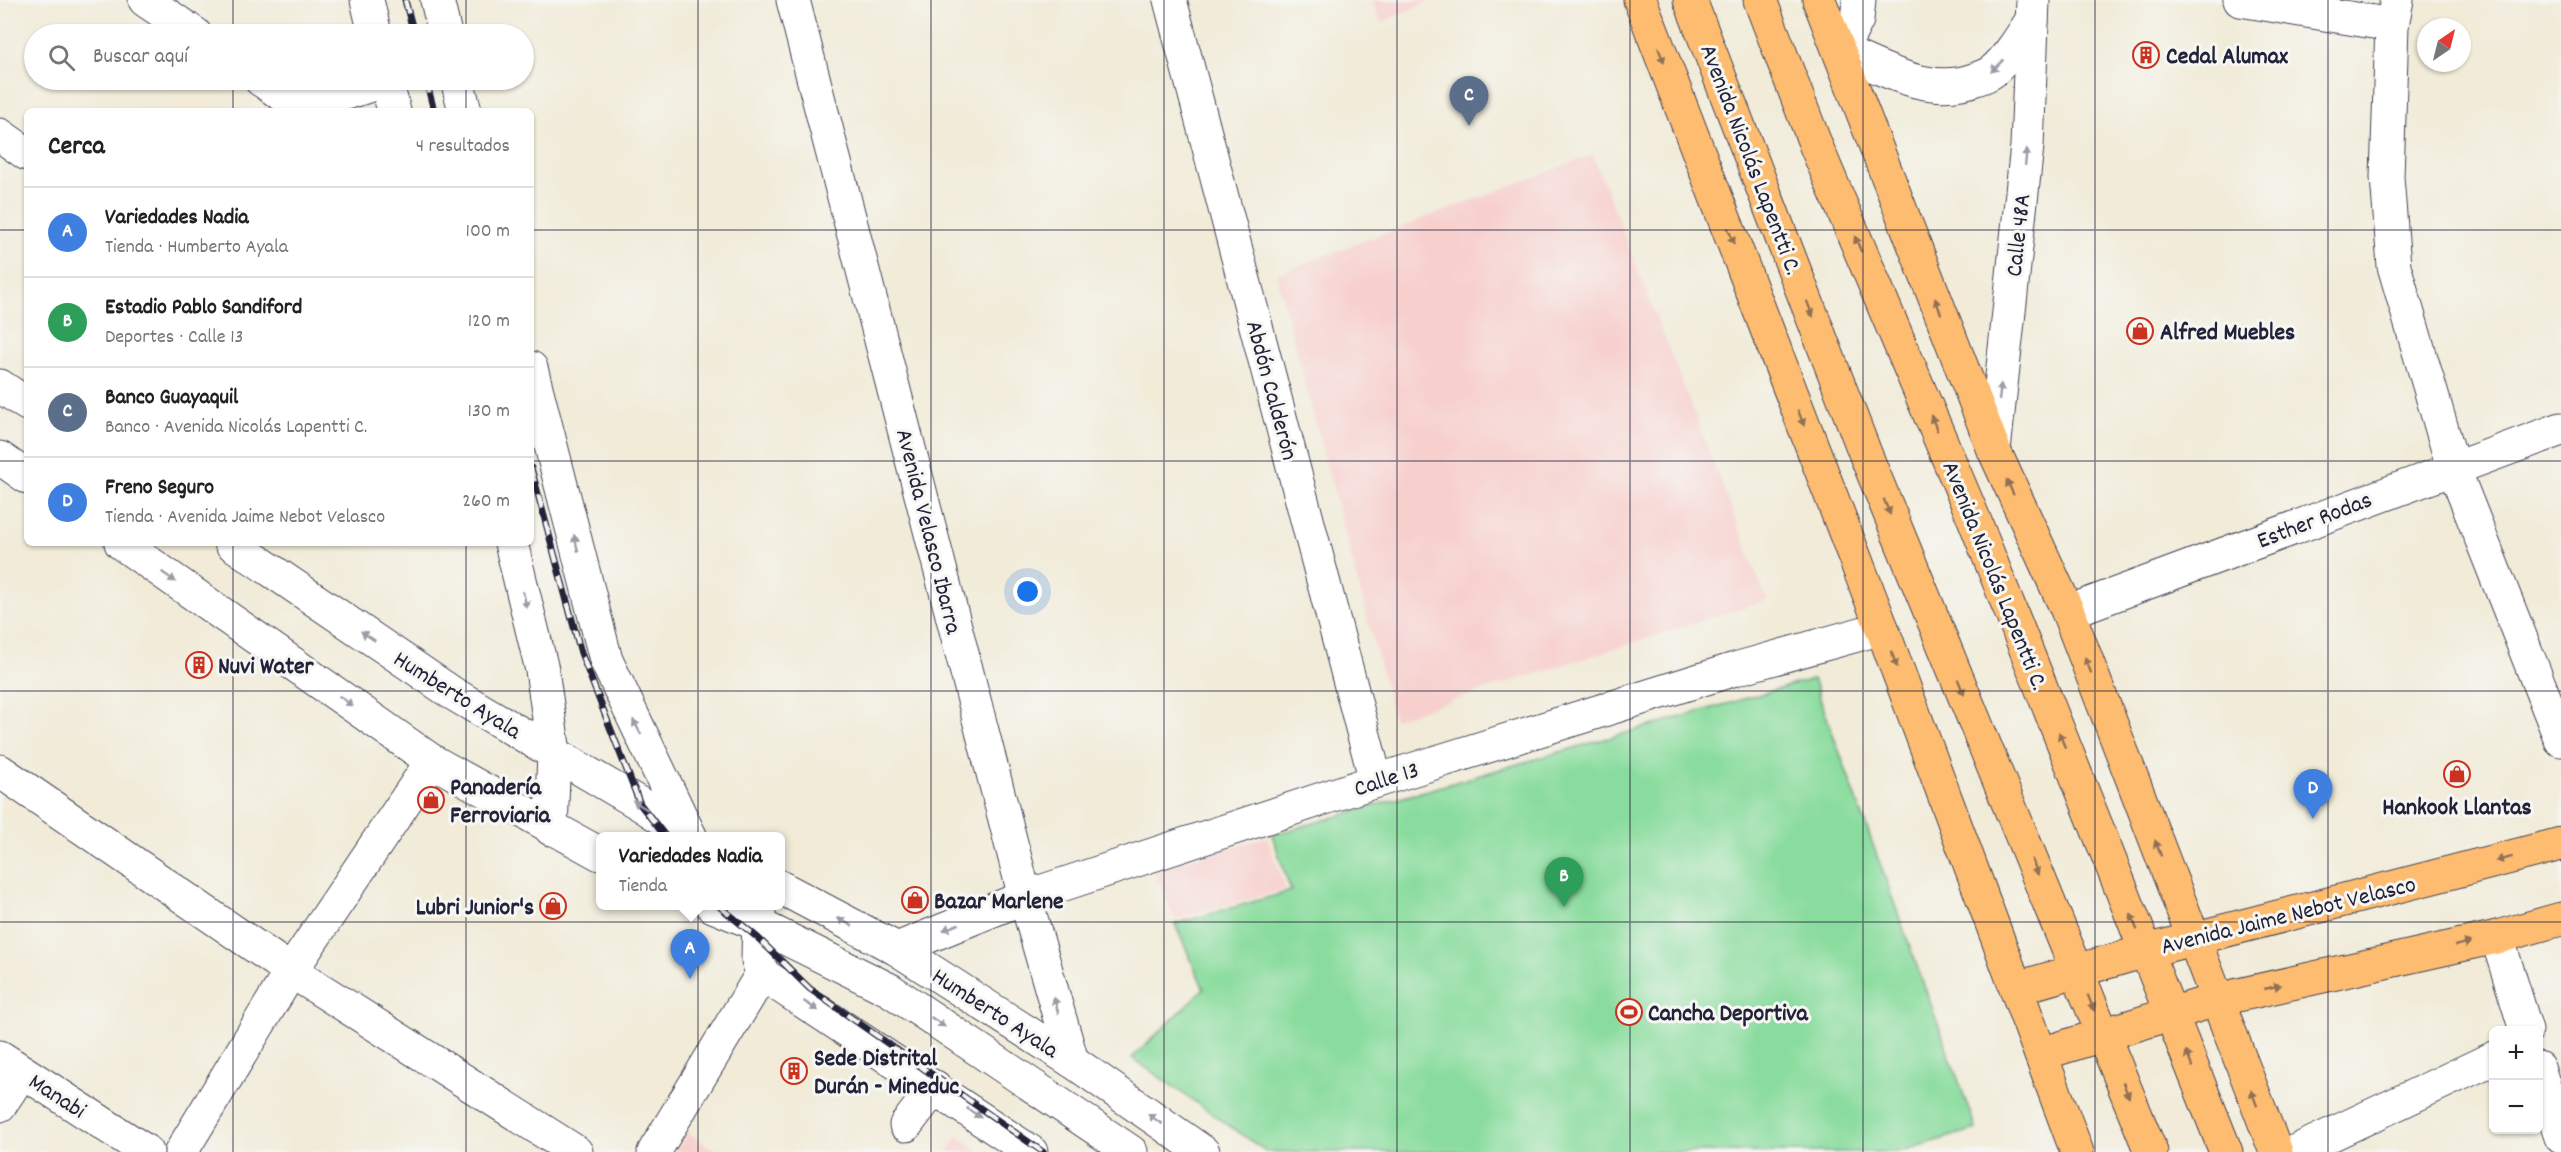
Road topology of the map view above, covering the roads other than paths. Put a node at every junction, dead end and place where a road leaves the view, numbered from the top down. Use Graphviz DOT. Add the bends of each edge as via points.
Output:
graph roads {
  1 [pos="145,0"];
  2 [pos="367,0"];
  3 [pos="437,0"];
  4 [pos="794,0"];
  5 [pos="1170,0"];
  6 [pos="1640,0"];
  7 [pos="1690,0"];
  8 [pos="1760,0"];
  9 [pos="1819,0"];
  10 [pos="1858,0"];
  11 [pos="2240,0"];
  12 [pos="2032,10"];
  13 [pos="2395,13"];
  14 [pos="180,24"];
  15 [pos="373,24"];
  16 [pos="443,24"];
  17 [pos="1840,51"];
  18 [pos="276,90"];
  19 [pos="352,90"];
  20 [pos="389,90"];
  21 [pos="460,90"];
  22 [pos="393,108"];
  23 [pos="464,108"];
  24 [pos="0,135"];
  25 [pos="24,152"];
  26 [pos="534,380"];
  27 [pos="0,386"];
  28 [pos="24,402"];
  29 [pos="2561,429"];
  30 [pos="1994,450"];
  31 [pos="0,458"];
  32 [pos="2453,467"];
  33 [pos="24,475"];
  34 [pos="125,546"];
  35 [pos="235,546"];
  36 [pos="512,546"];
  37 [pos="2068,612"];
  38 [pos="1882,628"];
  39 [pos="2561,740"];
  40 [pos="554,753"];
  41 [pos="432,761"];
  42 [pos="0,771"];
  43 [pos="1376,781"];
  44 [pos="551,829"];
  45 [pos="682,832"];
  46 [pos="688,832"];
  47 [pos="2561,844"];
  48 [pos="596,852"];
  49 [pos="785,890"];
  50 [pos="1025,897"];
  51 [pos="733,910"];
  52 [pos="758,915"];
  53 [pos="2561,919"];
  54 [pos="2497,937"];
  55 [pos="2192,939"];
  56 [pos="897,949"];
  57 [pos="2146,951"];
  58 [pos="2078,970"];
  59 [pos="291,971"];
  60 [pos="762,974"];
  61 [pos="2017,988"];
  62 [pos="2216,1000"];
  63 [pos="2171,1015"];
  64 [pos="2525,1026"];
  65 [pos="2104,1036"];
  66 [pos="2041,1054"];
  67 [pos="2489,1060"];
  68 [pos="1072,1061"];
  69 [pos="11,1065"];
  70 [pos="2542,1080"];
  71 [pos="935,1087"];
  72 [pos="0,1105"];
  73 [pos="906,1125"];
  74 [pos="2561,1137"];
  75 [pos="2561,1145"];
  76 [pos="656,1151"];
  77 [pos="147,1152"];
  78 [pos="181,1152"];
  79 [pos="576,1152"];
  80 [pos="1031,1152"];
  81 [pos="1131,1152"];
  82 [pos="1203,1152"];
  83 [pos="2078,1152"];
  84 [pos="2151,1152"];
  85 [pos="2226,1152"];
  86 [pos="2276,1152"];
  87 [pos="2294,1152"];
  88 [pos="2559,1152"];
  1 -- 14 [label="street"];
  2 -- 15 [label="street"];
  3 -- 16 [label="street"];
  4 -- 50 [label="street, Avenida Velasco Ibarra"];
  5 -- 43 [label="street, Abdón Calderón"];
  6 -- 38 [label="main road, Avenida Nicolás Lapentti C., one-way"];
  7 -- 58 [label="main road, Avenida Nicolás Lapentti C., one-way" via="1865,453"];
  57 -- 8 [label="main road, Avenida Nicolás Lapentti C., one-way" via="1979,530 1816,146"];
  9 -- 17 [label="main road, Avenida Nicolás Lapentti C."];
  10 -- 17 [label="street" via="1857,20"];
  11 -- 13 [label="street"];
  12 -- 17 [label="street, Calle 48A, one-way" via="2014,48 1991,73 1960,85 1934,85 1899,76"];
  30 -- 12 [label="street, Calle 48A, one-way" via="2027,146"];
  13 -- 32 [label="street" via="2387,177 2394,266"];
  30 -- 17 [label="main road, Avenida Nicolás Lapentti C., one-way"];
  18 -- 19 [label="street" via="289,99 305,101"];
  20 -- 22 [label="street"];
  21 -- 23 [label="street"];
  24 -- 25 [label="street"];
  46 -- 26 [label="street, one-way" via="606,660"];
  27 -- 28 [label="street"];
  29 -- 32 [label="street, Esther Rodas"];
  37 -- 30 [label="main road, Avenida Nicolás Lapentti C., one-way"];
  31 -- 33 [label="street"];
  32 -- 37 [label="street, Esther Rodas"];
  32 -- 39 [label="street"];
  34 -- 41 [label="street, one-way"];
  40 -- 35 [label="street, Humberto Ayala, one-way" via="452,693"];
  36 -- 40 [label="street, one-way" via="542,670"];
  55 -- 37 [label="main road, Avenida Nicolás Lapentti C., one-way"];
  38 -- 43 [label="street, Calle 13" via="1736,669"];
  38 -- 61 [label="main road, Avenida Nicolás Lapentti C., one-way"];
  40 -- 44 [label="street"];
  45 -- 40 [label="street, Humberto Ayala, one-way"];
  41 -- 44 [label="street"];
  41 -- 59 [label="street"];
  42 -- 59 [label="street"];
  43 -- 50 [label="street, Calle 13"];
  44 -- 48 [label="street"];
  47 -- 55 [label="main road, Avenida Jaime Nebot Velasco, one-way"];
  56 -- 49 [label="street, Humberto Ayala, one-way"];
  50 -- 56 [label="street, Calle 13, one-way"];
  68 -- 50 [label="street, Avenida Velasco Ibarra, one-way"];
  51 -- 52 [label="street, Humberto Ayala"];
  52 -- 60 [label="street" via="758,960"];
  52 -- 81 [label="street, Humberto Ayala, one-way" via="890,990"];
  53 -- 54 [label="main road"];
  62 -- 54 [label="main road, one-way"];
  54 -- 64 [label="street"];
  55 -- 57 [label="main road, Avenida Jaime Nebot Velasco"];
  55 -- 62 [label="main road, Avenida Nicolás Lapentti C."];
  56 -- 68 [label="street, Humberto Ayala"];
  57 -- 58 [label="main road, Avenida Jaime Nebot Velasco"];
  57 -- 63 [label="main road, Avenida Nicolás Lapentti C."];
  58 -- 61 [label="main road, Avenida Jaime Nebot Velasco"];
  58 -- 65 [label="main road, Avenida Nicolás Lapentti C., one-way"];
  59 -- 78 [label="street"];
  59 -- 79 [label="street"];
  60 -- 71 [label="street, one-way"];
  60 -- 76 [label="street"];
  61 -- 66 [label="main road, Avenida Nicolás Lapentti C."];
  62 -- 63 [label="main road"];
  86 -- 62 [label="main road, Avenida Nicolás Lapentti C., one-way"];
  63 -- 65 [label="main road"];
  85 -- 63 [label="main road, Avenida Nicolás Lapentti C., one-way"];
  65 -- 66 [label="main road"];
  65 -- 84 [label="main road, Avenida Nicolás Lapentti C., one-way"];
  66 -- 83 [label="main road, Avenida Nicolás Lapentti C."];
  67 -- 87 [label="street"];
  82 -- 68 [label="street, Humberto Ayala, one-way"];
  69 -- 72 [label="street"];
  69 -- 77 [label="street, Manabi"];
  70 -- 74 [label="street"];
  71 -- 73 [label="street"];
  71 -- 80 [label="street, one-way"];
  75 -- 88 [label="street"];
}
